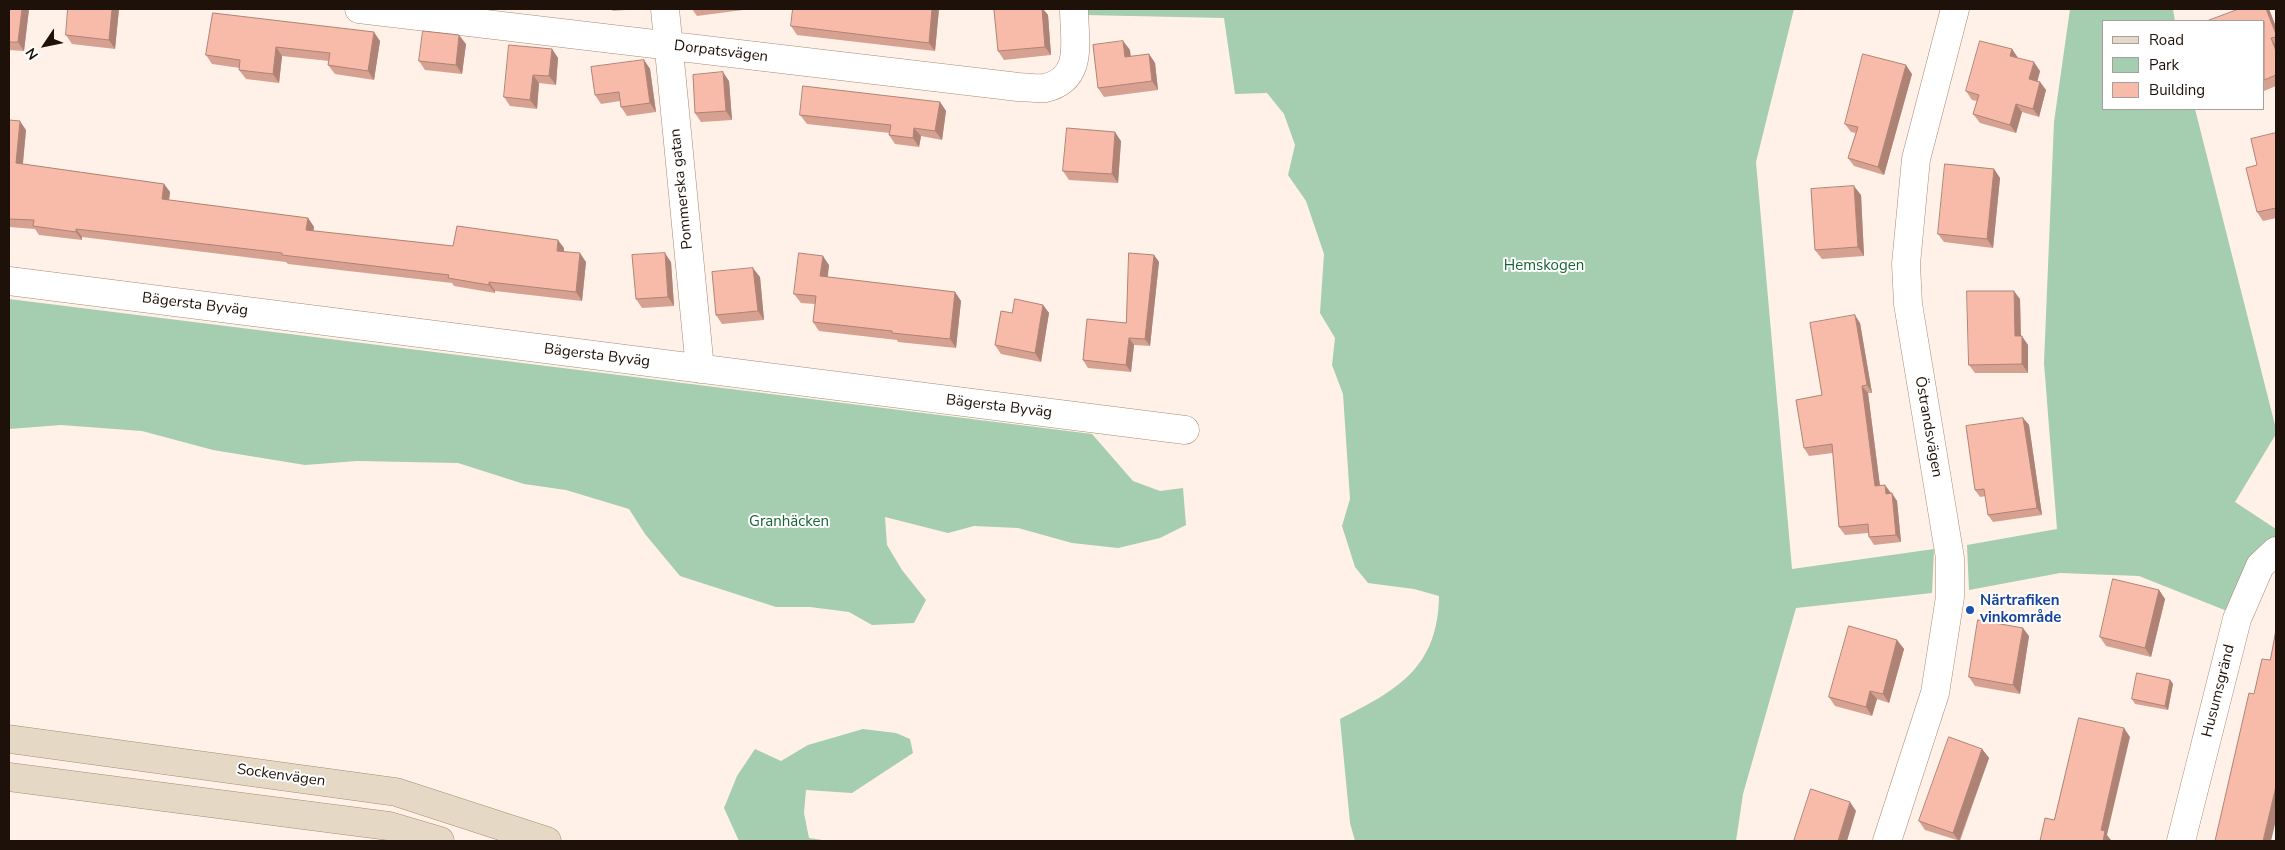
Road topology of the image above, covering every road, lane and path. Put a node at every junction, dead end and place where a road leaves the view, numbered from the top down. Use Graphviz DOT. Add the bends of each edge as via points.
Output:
graph roads {
  1 [pos="359,9"];
  2 [pos="665,9"];
  3 [pos="1074,9"];
  4 [pos="1955,9"];
  5 [pos="668,46"];
  6 [pos="9,281"];
  7 [pos="700,369"];
  8 [pos="1185,430"];
  9 [pos="2276,551"];
  10 [pos="9,739"];
  11 [pos="9,777"];
  12 [pos="440,841"];
  13 [pos="547,841"];
  14 [pos="1887,841"];
  15 [pos="2181,841"];
  1 -- 5 [label="street, Dorpatsvägen"];
  2 -- 5 [label="street, Pommerska gatan"];
  3 -- 5 [label="street, Dorpatsvägen" via="1075,65 1070,74 1045,88"];
  4 -- 14 [label="street, Östrandsvägen" via="1916,158 1906,264 1908,304 1950,558 1950,598 1935,693"];
  5 -- 7 [label="street, Pommerska gatan"];
  6 -- 7 [label="street, Bägersta Byväg"];
  7 -- 8 [label="street, Bägersta Byväg"];
  9 -- 15 [label="street, Husumsgränd" via="2260,566 2237,619"];
  10 -- 13 [label="main road, Sockenvägen" via="396,792"];
  11 -- 12 [label="main road" via="389,826"];
}
